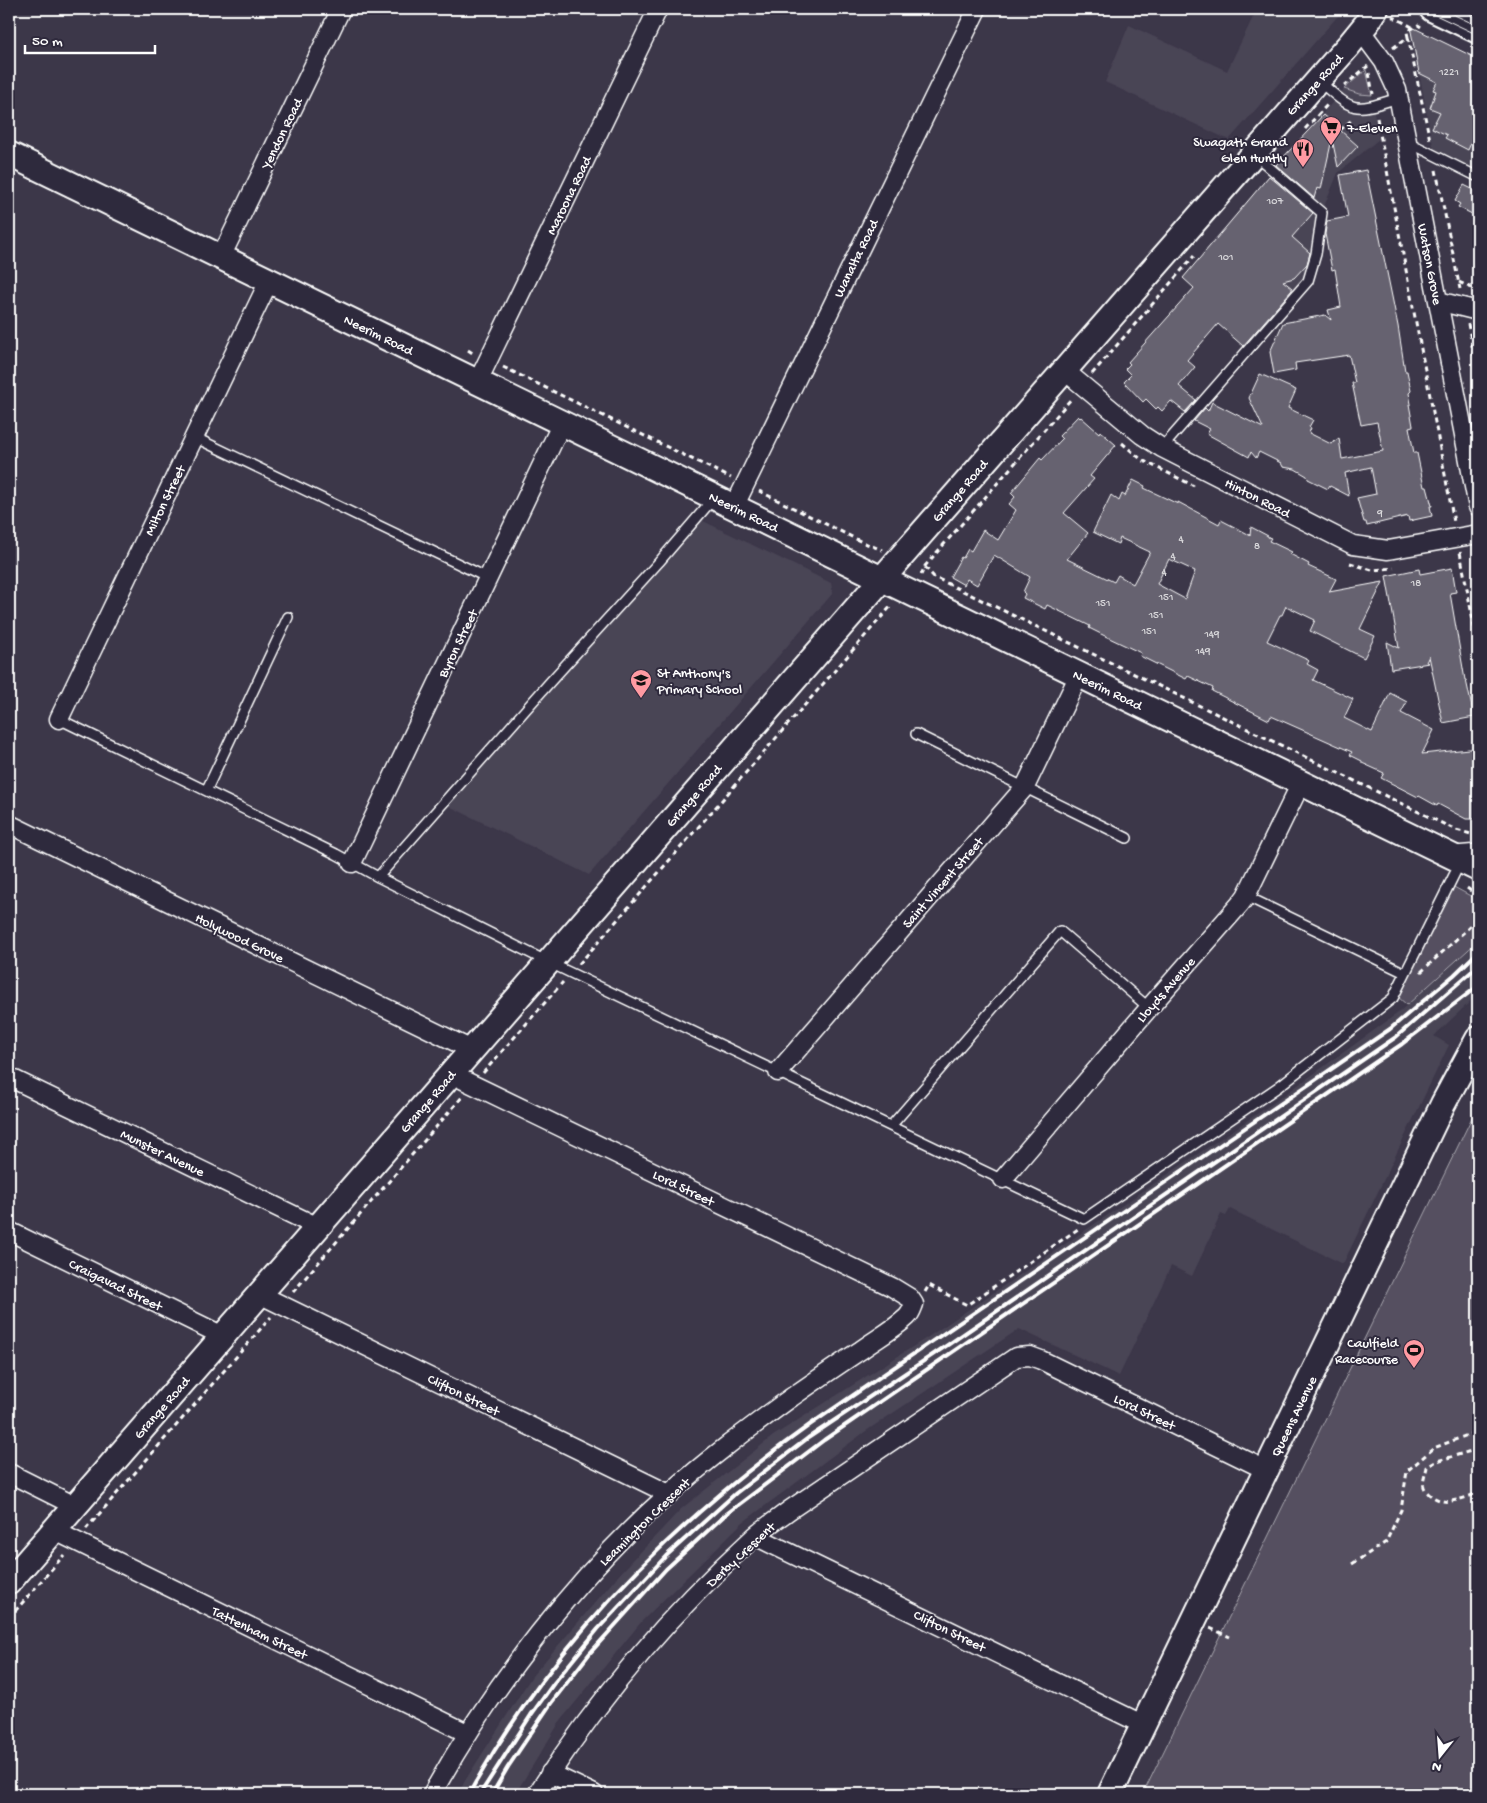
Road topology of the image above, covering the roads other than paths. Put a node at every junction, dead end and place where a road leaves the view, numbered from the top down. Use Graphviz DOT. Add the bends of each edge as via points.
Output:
graph roads {
  1 [pos="341,9"];
  2 [pos="658,9"];
  3 [pos="977,9"];
  4 [pos="1381,11"];
  5 [pos="1425,17"];
  6 [pos="1361,31"];
  7 [pos="1478,31"];
  8 [pos="1317,80"];
  9 [pos="1398,98"];
  10 [pos="1408,142"];
  11 [pos="1253,153"];
  12 [pos="9,154"];
  13 [pos="1478,177"];
  14 [pos="221,257"];
  15 [pos="269,281"];
  16 [pos="1438,301"];
  17 [pos="1471,309"];
  18 [pos="1064,370"];
  19 [pos="478,382"];
  20 [pos="562,423"];
  21 [pos="194,437"];
  22 [pos="1162,448"];
  23 [pos="724,502"];
  24 [pos="1478,507"];
  25 [pos="1478,534"];
  26 [pos="488,578"];
  27 [pos="882,579"];
  28 [pos="288,617"];
  29 [pos="1080,675"];
  30 [pos="59,718"];
  31 [pos="916,734"];
  32 [pos="1301,783"];
  33 [pos="1025,787"];
  34 [pos="206,789"];
  35 [pos="9,824"];
  36 [pos="1127,838"];
  37 [pos="1478,849"];
  38 [pos="352,863"];
  39 [pos="1459,864"];
  40 [pos="378,877"];
  41 [pos="1246,896"];
  42 [pos="548,962"];
  43 [pos="1405,973"];
  44 [pos="1149,1008"];
  45 [pos="1478,1039"];
  46 [pos="472,1050"];
  47 [pos="778,1072"];
  48 [pos="451,1074"];
  49 [pos="9,1077"];
  50 [pos="891,1126"];
  51 [pos="1003,1179"];
  52 [pos="318,1227"];
  53 [pos="9,1232"];
  54 [pos="259,1294"];
  55 [pos="914,1304"];
  56 [pos="223,1336"];
  57 [pos="1021,1356"];
  58 [pos="1266,1470"];
  59 [pos="9,1473"];
  60 [pos="669,1494"];
  61 [pos="75,1506"];
  62 [pos="54,1530"];
  63 [pos="755,1536"];
  64 [pos="9,1582"];
  65 [pos="1144,1725"];
  66 [pos="468,1733"];
  67 [pos="550,1773"];
  68 [pos="432,1794"];
  69 [pos="537,1794"];
  70 [pos="594,1794"];
  71 [pos="1110,1794"];
  1 -- 14 [label="street, Yendon Road"];
  2 -- 19 [label="street, Maroona Road"];
  3 -- 23 [label="street, Wanalta Road" via="745,485"];
  4 -- 6 [label="main road, Grange Road"];
  5 -- 7 [label="main road"];
  6 -- 8 [label="main road, Grange Road"];
  6 -- 9 [label="street, Watson Grove" via="1374,61 1392,77"];
  8 -- 9 [label="lane" via="1356,108"];
  8 -- 11 [label="main road, Grange Road"];
  9 -- 10 [label="street, Watson Grove"];
  10 -- 13 [label="lane"];
  10 -- 16 [label="street, Watson Grove"];
  11 -- 18 [label="main road, Grange Road"];
  11 -- 22 [label="lane" via="1322,213 1308,281"];
  12 -- 14 [label="main road, Neerim Road"];
  14 -- 15 [label="main road, Neerim Road"];
  15 -- 19 [label="main road, Neerim Road"];
  15 -- 21 [label="street, Milton Street"];
  16 -- 17 [label="street"];
  16 -- 24 [label="street, Watson Grove"];
  18 -- 22 [label="street, Hinton Road"];
  18 -- 27 [label="main road, Grange Road"];
  19 -- 20 [label="main road, Neerim Road"];
  20 -- 23 [label="main road, Neerim Road"];
  20 -- 26 [label="street, Byron Street"];
  21 -- 26 [label="lane"];
  21 -- 30 [label="street, Milton Street"];
  22 -- 25 [label="street, Hinton Road" via="1353,545 1388,550"];
  23 -- 27 [label="main road, Neerim Road"];
  23 -- 40 [label="lane" via="659,562"];
  26 -- 38 [label="street, Byron Street"];
  27 -- 29 [label="main road, Neerim Road"];
  27 -- 42 [label="main road, Grange Road"];
  28 -- 34 [label="lane"];
  29 -- 32 [label="main road, Neerim Road"];
  29 -- 33 [label="street, Saint Vincent Street"];
  30 -- 34 [label="lane"];
  31 -- 33 [label="lane"];
  32 -- 39 [label="main road, Neerim Road"];
  32 -- 41 [label="street, Lloyds Avenue"];
  33 -- 36 [label="lane"];
  33 -- 47 [label="street, Saint Vincent Street"];
  34 -- 38 [label="lane"];
  35 -- 46 [label="street, Holywood Grove"];
  37 -- 39 [label="lane"];
  38 -- 40 [label="lane"];
  39 -- 43 [label="lane"];
  40 -- 42 [label="lane"];
  41 -- 43 [label="lane"];
  41 -- 44 [label="street, Lloyds Avenue"];
  42 -- 46 [label="main road, Grange Road"];
  42 -- 47 [label="lane"];
  43 -- 51 [label="lane" via="1393,998 1278,1086 1084,1219"];
  44 -- 50 [label="lane" via="1060,931"];
  44 -- 51 [label="street, Lloyds Avenue"];
  45 -- 58 [label="main road, Queens Avenue"];
  46 -- 48 [label="main road, Grange Road"];
  47 -- 50 [label="lane"];
  48 -- 52 [label="main road, Grange Road"];
  48 -- 55 [label="street, Lord Street" via="892,1287"];
  49 -- 52 [label="street, Munster Avenue"];
  50 -- 51 [label="lane"];
  52 -- 54 [label="main road, Grange Road"];
  53 -- 56 [label="street, Craigavad Street"];
  54 -- 56 [label="main road, Grange Road"];
  54 -- 60 [label="street, Clifton Street"];
  55 -- 60 [label="street, Leamington Crescent" via="895,1327 749,1428"];
  56 -- 61 [label="main road, Grange Road"];
  57 -- 58 [label="street, Lord Street" via="1041,1360"];
  57 -- 63 [label="street, Derby Crescent" via="1004,1364"];
  58 -- 65 [label="main road, Queens Avenue"];
  59 -- 61 [label="street"];
  60 -- 66 [label="street, Leamington Crescent" via="618,1543 559,1610 510,1672"];
  61 -- 62 [label="main road, Grange Road"];
  62 -- 64 [label="main road, Grange Road"];
  62 -- 66 [label="street, Tattenham Street"];
  63 -- 65 [label="street, Clifton Street"];
  63 -- 67 [label="street, Derby Crescent" via="658,1635 590,1717"];
  65 -- 71 [label="main road, Queens Avenue"];
  66 -- 68 [label="street, Leamington Crescent"];
  67 -- 69 [label="street, Derby Crescent"];
  67 -- 70 [label="street"];
}
